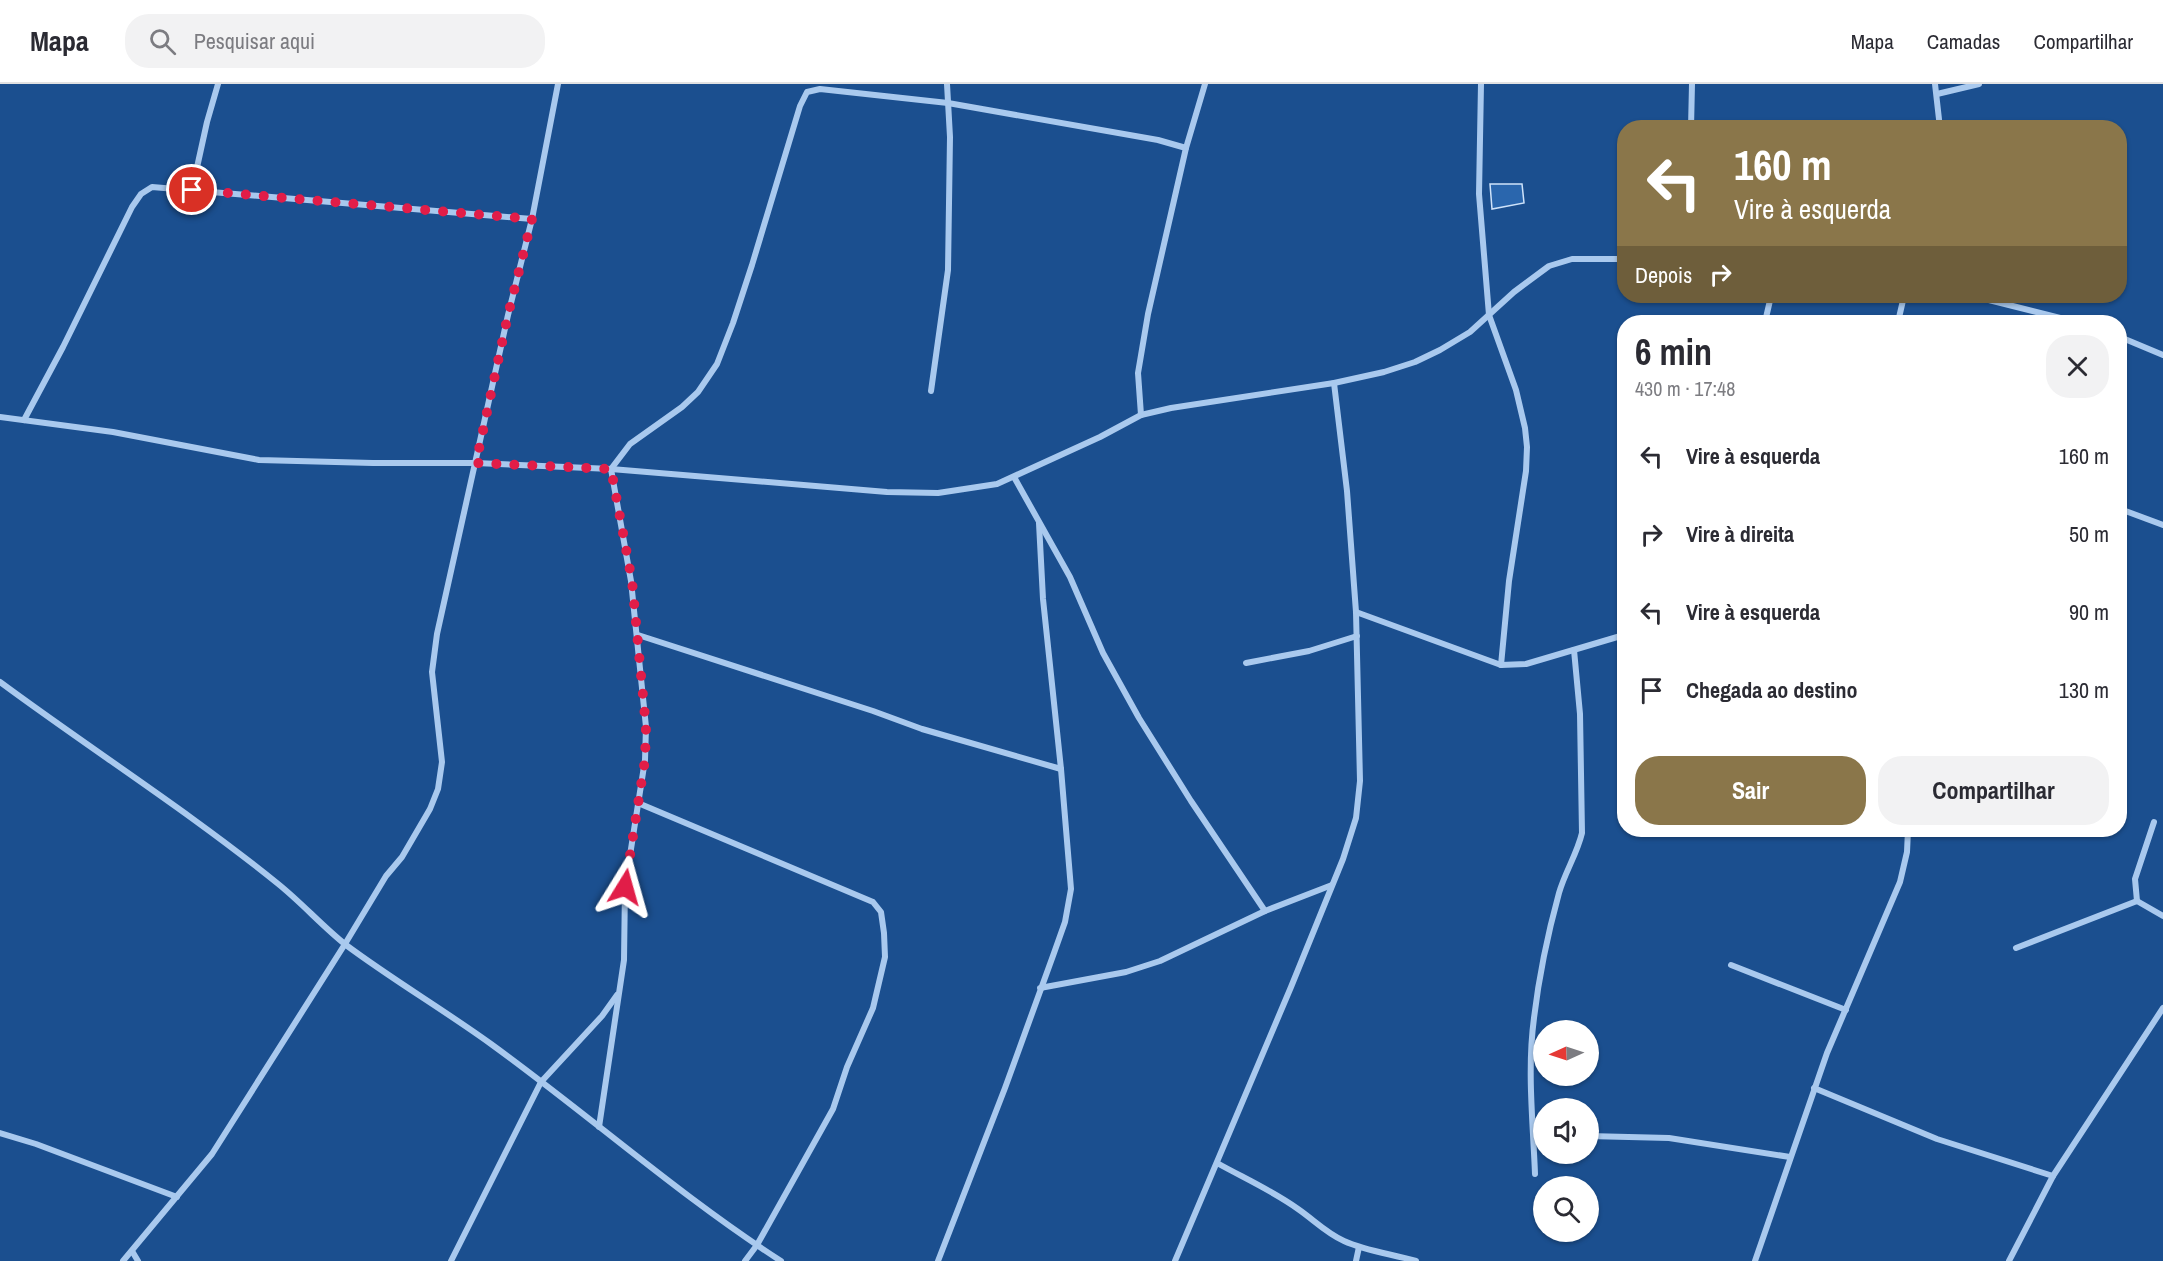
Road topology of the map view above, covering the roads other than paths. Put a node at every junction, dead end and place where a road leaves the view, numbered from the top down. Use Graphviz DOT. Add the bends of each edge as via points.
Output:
graph roads {
  1 [pos="218,84"];
  2 [pos="558,84"];
  3 [pos="947,84"];
  4 [pos="1205,84"];
  5 [pos="1481,84"];
  6 [pos="1692,84"];
  7 [pos="1935,84"];
  8 [pos="1979,84"];
  9 [pos="1937,94"];
  10 [pos="948,103"];
  11 [pos="1691,120"];
  12 [pos="1939,120"];
  13 [pos="1186,148"];
  14 [pos="192,190"];
  15 [pos="532,219"];
  16 [pos="1617,259"];
  17 [pos="2001,303"];
  18 [pos="1489,315"];
  19 [pos="2048,315"];
  20 [pos="2127,340"];
  21 [pos="2163,355"];
  22 [pos="1334,383"];
  23 [pos="931,391"];
  24 [pos="1141,415"];
  25 [pos="0,417"];
  26 [pos="24,420"];
  27 [pos="476,463"];
  28 [pos="611,469"];
  29 [pos="1014,477"];
  30 [pos="2127,511"];
  31 [pos="1039,523"];
  32 [pos="2163,525"];
  33 [pos="1356,612"];
  34 [pos="638,635"];
  35 [pos="1357,636"];
  36 [pos="1617,636"];
  37 [pos="1574,651"];
  38 [pos="1246,663"];
  39 [pos="1501,665"];
  40 [pos="0,682"];
  41 [pos="1061,769"];
  42 [pos="638,803"];
  43 [pos="2154,822"];
  44 [pos="1908,837"];
  45 [pos="1332,885"];
  46 [pos="2137,901"];
  47 [pos="1265,911"];
  48 [pos="2163,916"];
  49 [pos="345,944"];
  50 [pos="2016,948"];
  51 [pos="1731,965"];
  52 [pos="1040,988"];
  53 [pos="619,993"];
  54 [pos="2163,1008"];
  55 [pos="1846,1010"];
  56 [pos="541,1082"];
  57 [pos="1815,1088"];
  58 [pos="599,1127"];
  59 [pos="0,1133"];
  60 [pos="1533,1136"];
  61 [pos="1599,1136"];
  62 [pos="1790,1157"];
  63 [pos="1217,1163"];
  64 [pos="1534,1164"];
  65 [pos="1535,1174"];
  66 [pos="2053,1176"];
  67 [pos="177,1197"];
  68 [pos="757,1245"];
  69 [pos="1359,1247"];
  70 [pos="132,1251"];
  71 [pos="123,1261"];
  72 [pos="138,1261"];
  73 [pos="450,1261"];
  74 [pos="745,1261"];
  75 [pos="781,1261"];
  76 [pos="938,1261"];
  77 [pos="1175,1261"];
  78 [pos="1356,1261"];
  79 [pos="1416,1261"];
  80 [pos="1755,1261"];
  81 [pos="2009,1261"];
  1 -- 14 [label="street"];
  2 -- 15 [label="street"];
  3 -- 10 [label="street"];
  4 -- 13 [label="street"];
  5 -- 18 [label="street" via="1479,194"];
  6 -- 11 [label="street"];
  7 -- 9 [label="street"];
  8 -- 9 [label="street"];
  9 -- 12 [label="street"];
  10 -- 13 [label="street"];
  10 -- 23 [label="street" via="948,270"];
  10 -- 28 [label="street" via="820,89 807,92 734,323 717,364 698,393 630,444"];
  13 -- 24 [label="street" via="1138,373"];
  14 -- 15 [label="street"];
  14 -- 26 [label="street" via="152,187 141,194"];
  15 -- 27 [label="street"];
  16 -- 18 [label="street" via="1572,259 1550,266"];
  17 -- 19 [label="street"];
  18 -- 22 [label="street" via="1470,332 1415,362"];
  18 -- 39 [label="street" via="1516,390 1527,447"];
  20 -- 21 [label="street"];
  22 -- 24 [label="street"];
  22 -- 33 [label="street"];
  24 -- 29 [label="street"];
  25 -- 26 [label="street"];
  26 -- 27 [label="street" via="113,432 259,460"];
  27 -- 28 [label="street"];
  27 -- 49 [label="street" via="432,672 442,762 438,789 416,835"];
  28 -- 29 [label="street" via="914,493 979,488"];
  28 -- 34 [label="street"];
  29 -- 31 [label="street"];
  30 -- 32 [label="street"];
  31 -- 41 [label="street"];
  31 -- 47 [label="street" via="1139,718"];
  33 -- 35 [label="street"];
  33 -- 39 [label="street"];
  34 -- 41 [label="street" via="922,729"];
  34 -- 42 [label="street" via="646,727"];
  35 -- 38 [label="street" via="1309,651"];
  35 -- 45 [label="street" via="1360,781 1353,829"];
  36 -- 37 [label="street"];
  37 -- 39 [label="street" via="1526,664"];
  37 -- 60 [label="street" via="1580,714 1582,833 1559,893 1533,1019"];
  40 -- 49 [label="street" via="278,884"];
  41 -- 52 [label="street" via="1071,890 1065,922"];
  42 -- 53 [label="street" via="625,887 624,960"];
  42 -- 68 [label="street" via="873,902 881,912 885,957 873,1008 833,1110"];
  43 -- 46 [label="street" via="2134,879"];
  44 -- 55 [label="street" via="1900,882"];
  45 -- 47 [label="street"];
  45 -- 63 [label="street"];
  46 -- 48 [label="street"];
  46 -- 50 [label="street"];
  47 -- 52 [label="street" via="1160,961 1126,972"];
  49 -- 56 [label="street"];
  49 -- 67 [label="street" via="212,1154"];
  51 -- 55 [label="street"];
  52 -- 76 [label="street"];
  53 -- 56 [label="street"];
  53 -- 58 [label="street"];
  54 -- 66 [label="street"];
  55 -- 57 [label="street"];
  56 -- 58 [label="street"];
  56 -- 73 [label="street"];
  57 -- 62 [label="street"];
  57 -- 66 [label="street" via="1937,1139"];
  58 -- 68 [label="street"];
  59 -- 67 [label="street"];
  61 -- 62 [label="street" via="1669,1138"];
  62 -- 80 [label="street"];
  63 -- 69 [label="street"];
  63 -- 77 [label="street"];
  64 -- 65 [label="street"];
  66 -- 81 [label="street"];
  67 -- 70 [label="street"];
  68 -- 74 [label="street"];
  68 -- 75 [label="street"];
  69 -- 78 [label="street"];
  69 -- 79 [label="street"];
  70 -- 71 [label="street"];
  70 -- 72 [label="street"];
}
